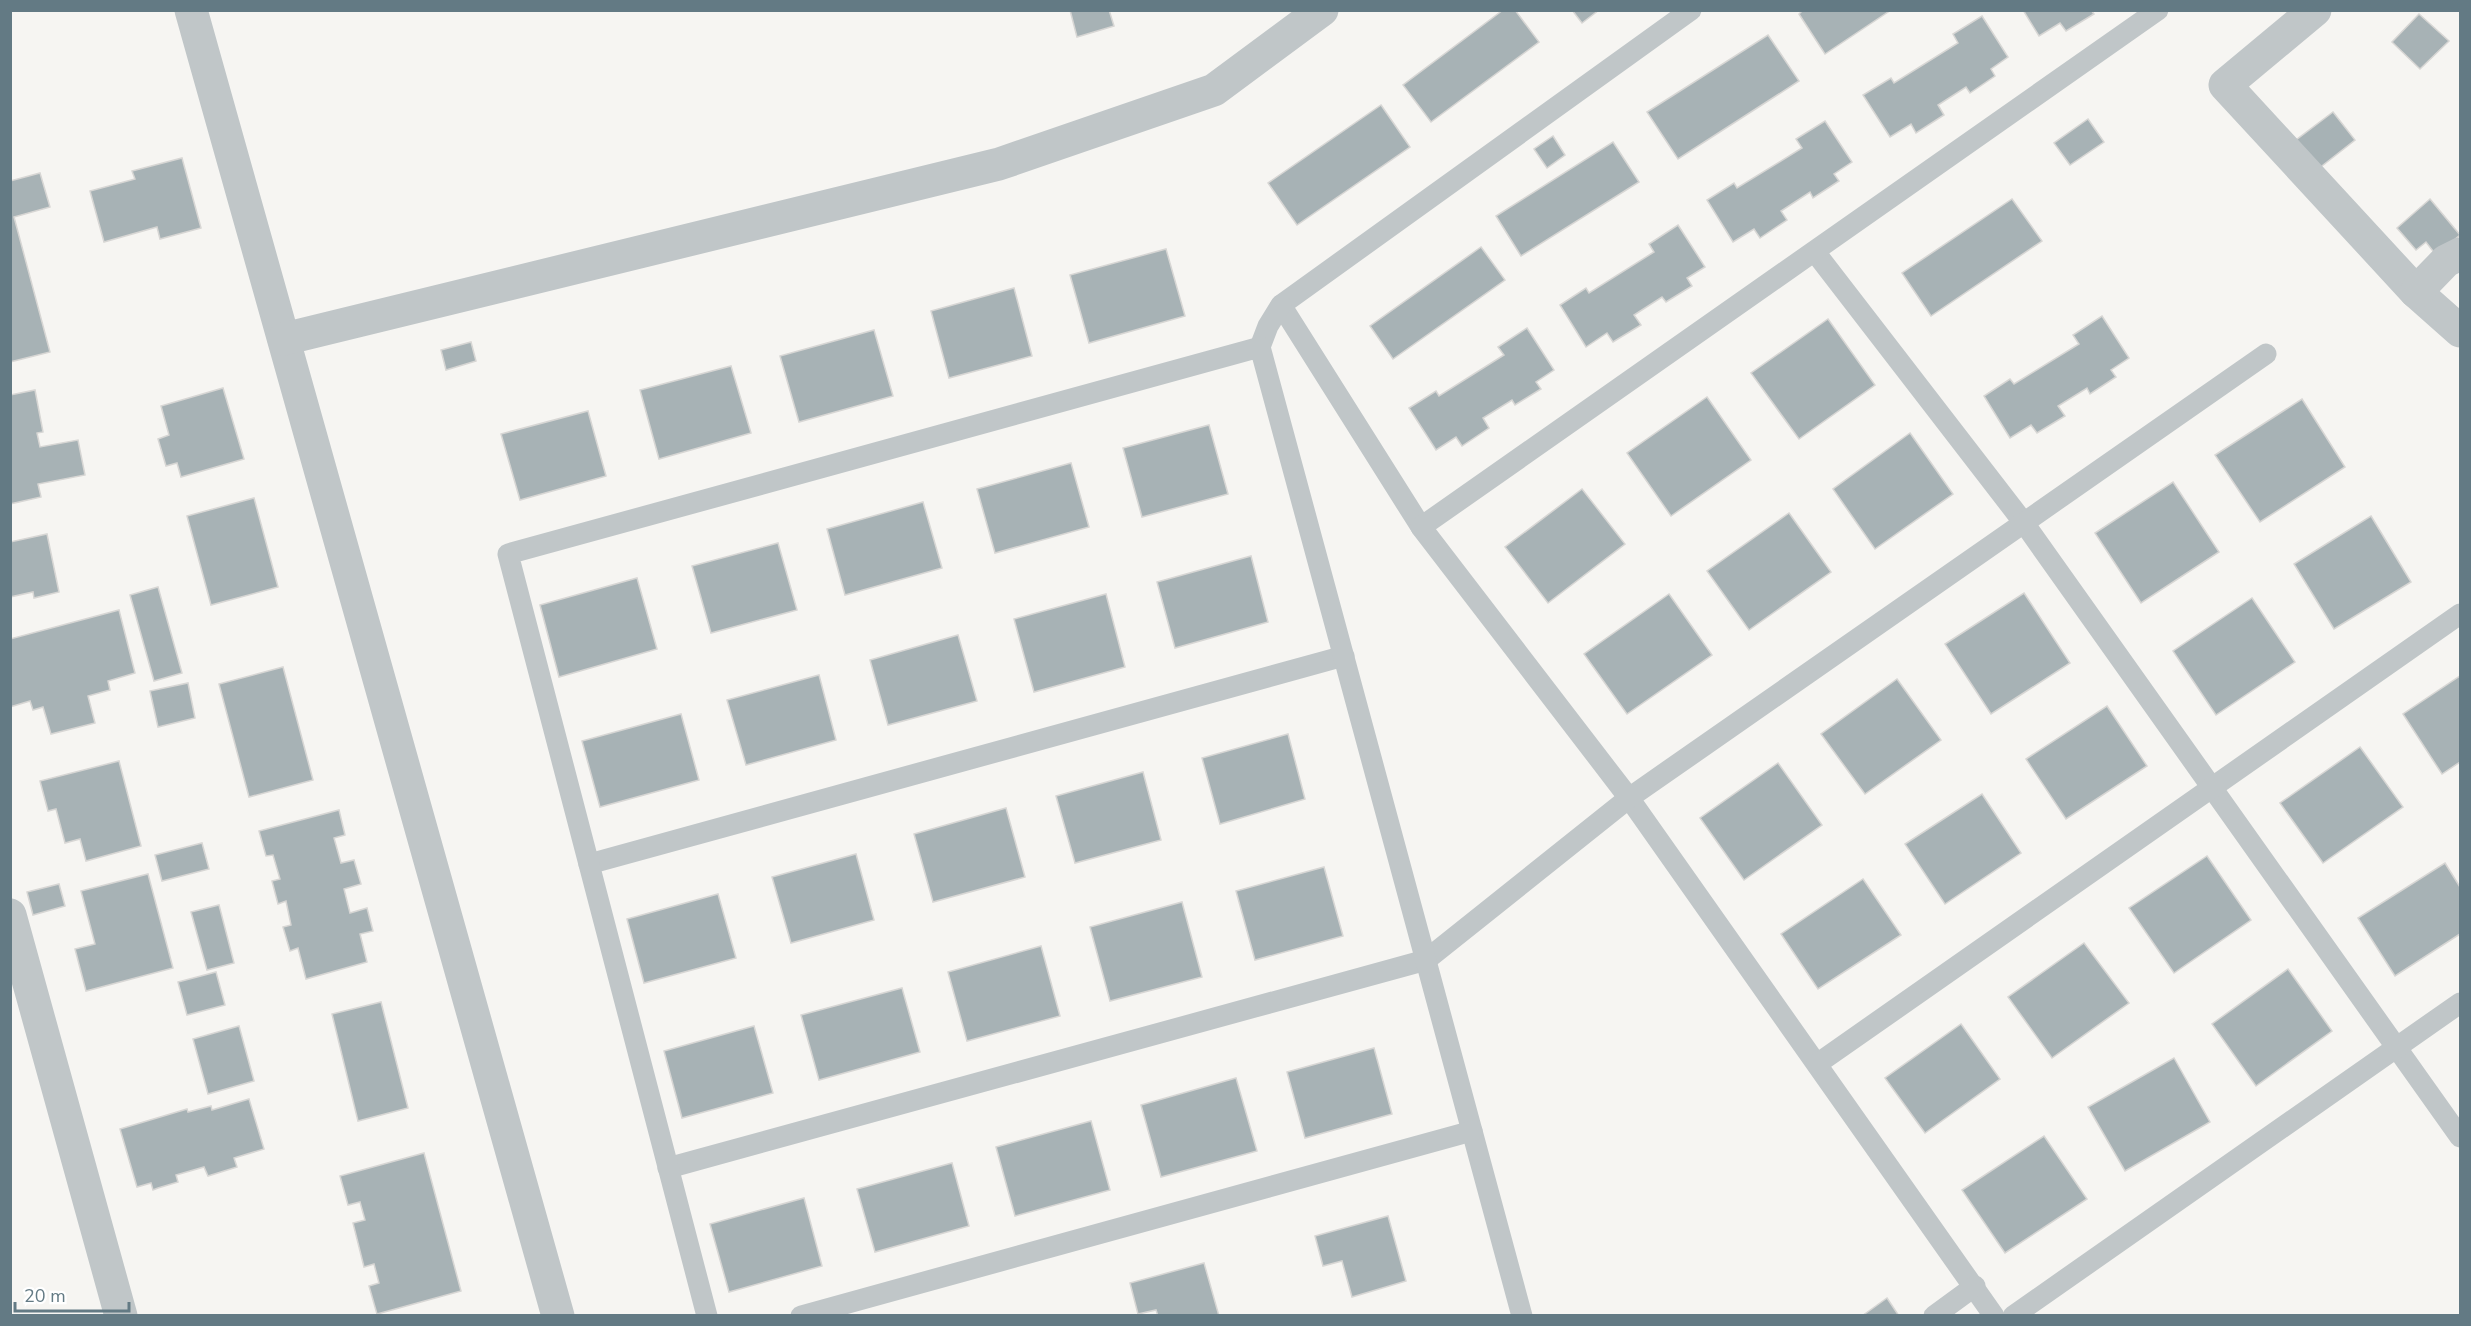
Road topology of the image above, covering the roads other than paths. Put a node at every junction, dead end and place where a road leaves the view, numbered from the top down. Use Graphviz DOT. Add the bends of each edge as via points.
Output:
graph roads {
  1 [pos="191,10"];
  2 [pos="1322,10"];
  3 [pos="1691,10"];
  4 [pos="2158,10"];
  5 [pos="2315,10"];
  6 [pos="1815,252"];
  7 [pos="2460,254"];
  8 [pos="2416,292"];
  9 [pos="1281,305"];
  10 [pos="2460,331"];
  11 [pos="284,339"];
  12 [pos="1260,347"];
  13 [pos="2266,354"];
  14 [pos="2024,523"];
  15 [pos="1421,526"];
  16 [pos="2460,614"];
  17 [pos="1344,656"];
  18 [pos="2212,788"];
  19 [pos="1629,798"];
  20 [pos="589,864"];
  21 [pos="10,915"];
  22 [pos="1426,960"];
  23 [pos="2460,1003"];
  24 [pos="2397,1048"];
  25 [pos="1816,1064"];
  26 [pos="1472,1131"];
  27 [pos="2460,1137"];
  28 [pos="668,1168"];
  29 [pos="1975,1286"];
  30 [pos="122,1316"];
  31 [pos="558,1316"];
  32 [pos="707,1316"];
  33 [pos="801,1316"];
  34 [pos="1522,1316"];
  35 [pos="1935,1316"];
  36 [pos="1995,1316"];
  37 [pos="2013,1316"];
  1 -- 11 [label="street"];
  2 -- 11 [label="street" via="1214,90 999,164"];
  3 -- 9 [label="lane"];
  4 -- 6 [label="lane"];
  5 -- 8 [label="street" via="2225,85"];
  6 -- 14 [label="lane"];
  6 -- 15 [label="lane"];
  7 -- 8 [label="street" via="2446,261"];
  8 -- 10 [label="street"];
  9 -- 12 [label="lane"];
  9 -- 15 [label="lane"];
  11 -- 31 [label="street"];
  12 -- 17 [label="lane"];
  12 -- 20 [label="lane" via="508,554"];
  13 -- 14 [label="lane"];
  14 -- 18 [label="lane"];
  14 -- 19 [label="lane"];
  15 -- 19 [label="lane"];
  16 -- 18 [label="lane"];
  17 -- 20 [label="lane"];
  17 -- 22 [label="lane"];
  18 -- 24 [label="lane"];
  18 -- 25 [label="lane"];
  19 -- 22 [label="lane"];
  19 -- 25 [label="lane"];
  20 -- 28 [label="lane"];
  21 -- 30 [label="street"];
  22 -- 26 [label="lane"];
  22 -- 28 [label="lane"];
  23 -- 24 [label="lane"];
  24 -- 27 [label="lane"];
  24 -- 37 [label="lane"];
  25 -- 29 [label="lane"];
  26 -- 33 [label="lane"];
  26 -- 34 [label="lane"];
  28 -- 32 [label="lane"];
  29 -- 35 [label="lane"];
  29 -- 36 [label="lane"];
}
